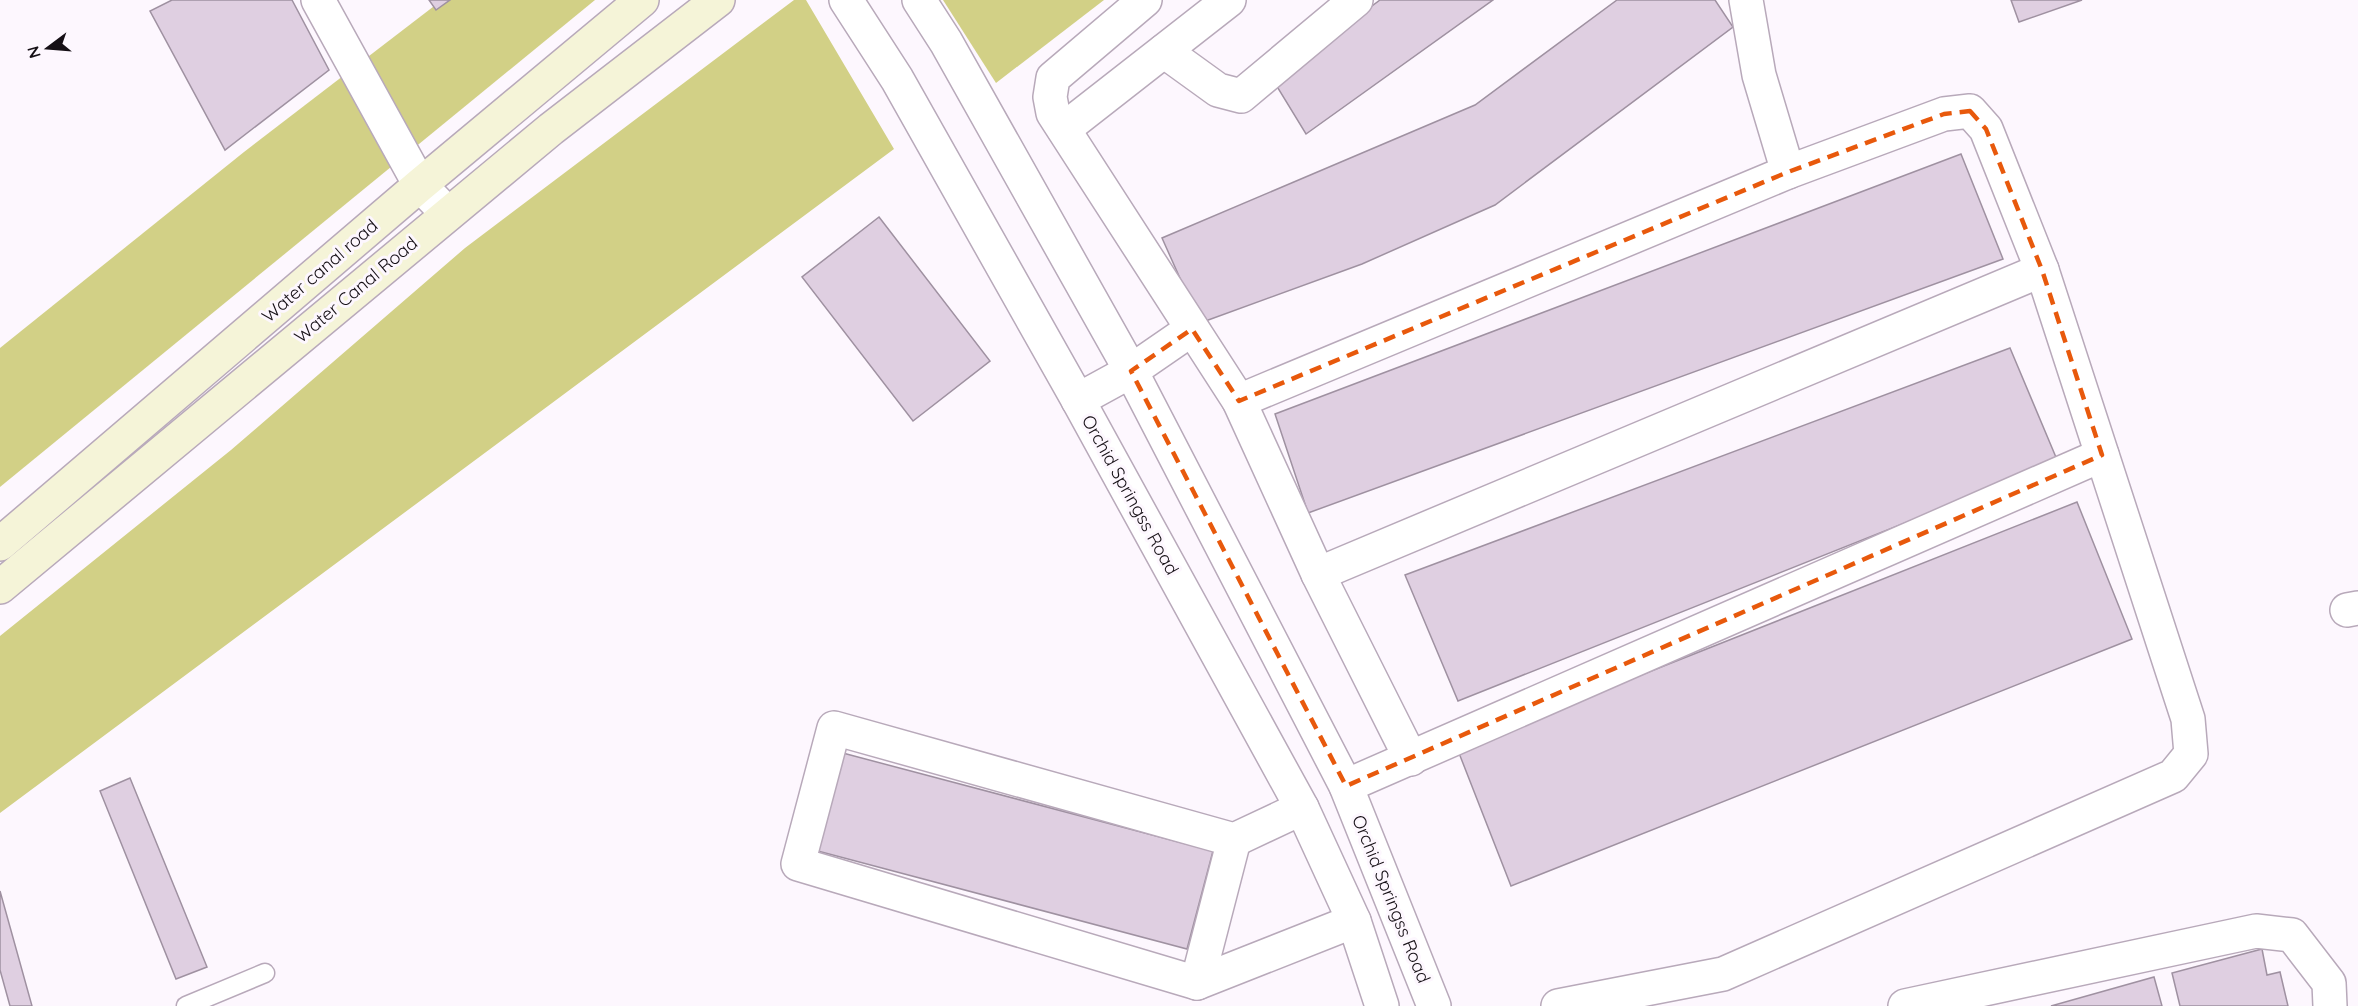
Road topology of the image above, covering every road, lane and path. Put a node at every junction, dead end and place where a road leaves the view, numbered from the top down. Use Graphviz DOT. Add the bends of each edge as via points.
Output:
graph roads {
  1 [pos="318,0"];
  2 [pos="642,0"];
  3 [pos="718,0"];
  4 [pos="846,0"];
  5 [pos="919,0"];
  6 [pos="1145,0"];
  7 [pos="1229,0"];
  8 [pos="1356,0"];
  9 [pos="1746,0"];
  10 [pos="1164,51"];
  11 [pos="1064,129"];
  12 [pos="1788,172"];
  13 [pos="420,185"];
  14 [pos="448,214"];
  15 [pos="2042,270"];
  16 [pos="1192,329"];
  17 [pos="1131,371"];
  18 [pos="1078,400"];
  19 [pos="1239,401"];
  20 [pos="2102,455"];
  21 [pos="0,544"];
  22 [pos="1318,574"];
  23 [pos="0,587"];
  24 [pos="1412,759"];
  25 [pos="1346,786"];
  26 [pos="1302,808"];
  27 [pos="1234,840"];
  28 [pos="1354,921"];
  29 [pos="265,973"];
  30 [pos="1197,983"];
  31 [pos="186,1006"];
  32 [pos="1382,1006"];
  33 [pos="1434,1006"];
  34 [pos="1558,1006"];
  35 [pos="1905,1006"];
  36 [pos="2330,1006"];
  1 -- 13 [label="street"];
  2 -- 13 [label="main road, Water canal road"];
  3 -- 14 [label="main road, Water Canal Road"];
  4 -- 18 [label="street, Orchid Springss Road" via="897,79"];
  5 -- 17 [label="street, Orchid Springss Road"];
  6 -- 11 [label="street" via="1053,78 1053,113"];
  7 -- 10 [label="street"];
  8 -- 10 [label="street" via="1241,96 1218,90"];
  9 -- 12 [label="street" via="1759,75"];
  10 -- 11 [label="street"];
  11 -- 16 [label="street"];
  12 -- 15 [label="street" via="1944,114 1970,111 1986,129"];
  12 -- 19 [label="street"];
  13 -- 14 [label="street"];
  13 -- 21 [label="main road, Water canal road"];
  14 -- 23 [label="main road, Water Canal Road"];
  15 -- 20 [label="street"];
  15 -- 22 [label="street"];
  16 -- 17 [label="street"];
  16 -- 19 [label="street"];
  17 -- 18 [label="street"];
  17 -- 25 [label="street, Orchid Springss Road"];
  18 -- 26 [label="street, Orchid Springss Road"];
  19 -- 22 [label="street"];
  20 -- 24 [label="street"];
  20 -- 34 [label="street" via="2188,719 2191,754 2173,776 1723,974"];
  22 -- 24 [label="street"];
  24 -- 25 [label="street"];
  25 -- 33 [label="street, Orchid Springss Road"];
  26 -- 27 [label="street"];
  26 -- 28 [label="street, Orchid Springss Road"];
  27 -- 30 [label="street"];
  27 -- 30 [label="street" via="834,728 798,864"];
  28 -- 30 [label="street"];
  28 -- 32 [label="street, Orchid Springss Road"];
  29 -- 31 [label="lane"];
  35 -- 36 [label="street" via="2256,930 2292,934 2329,983"];
}
